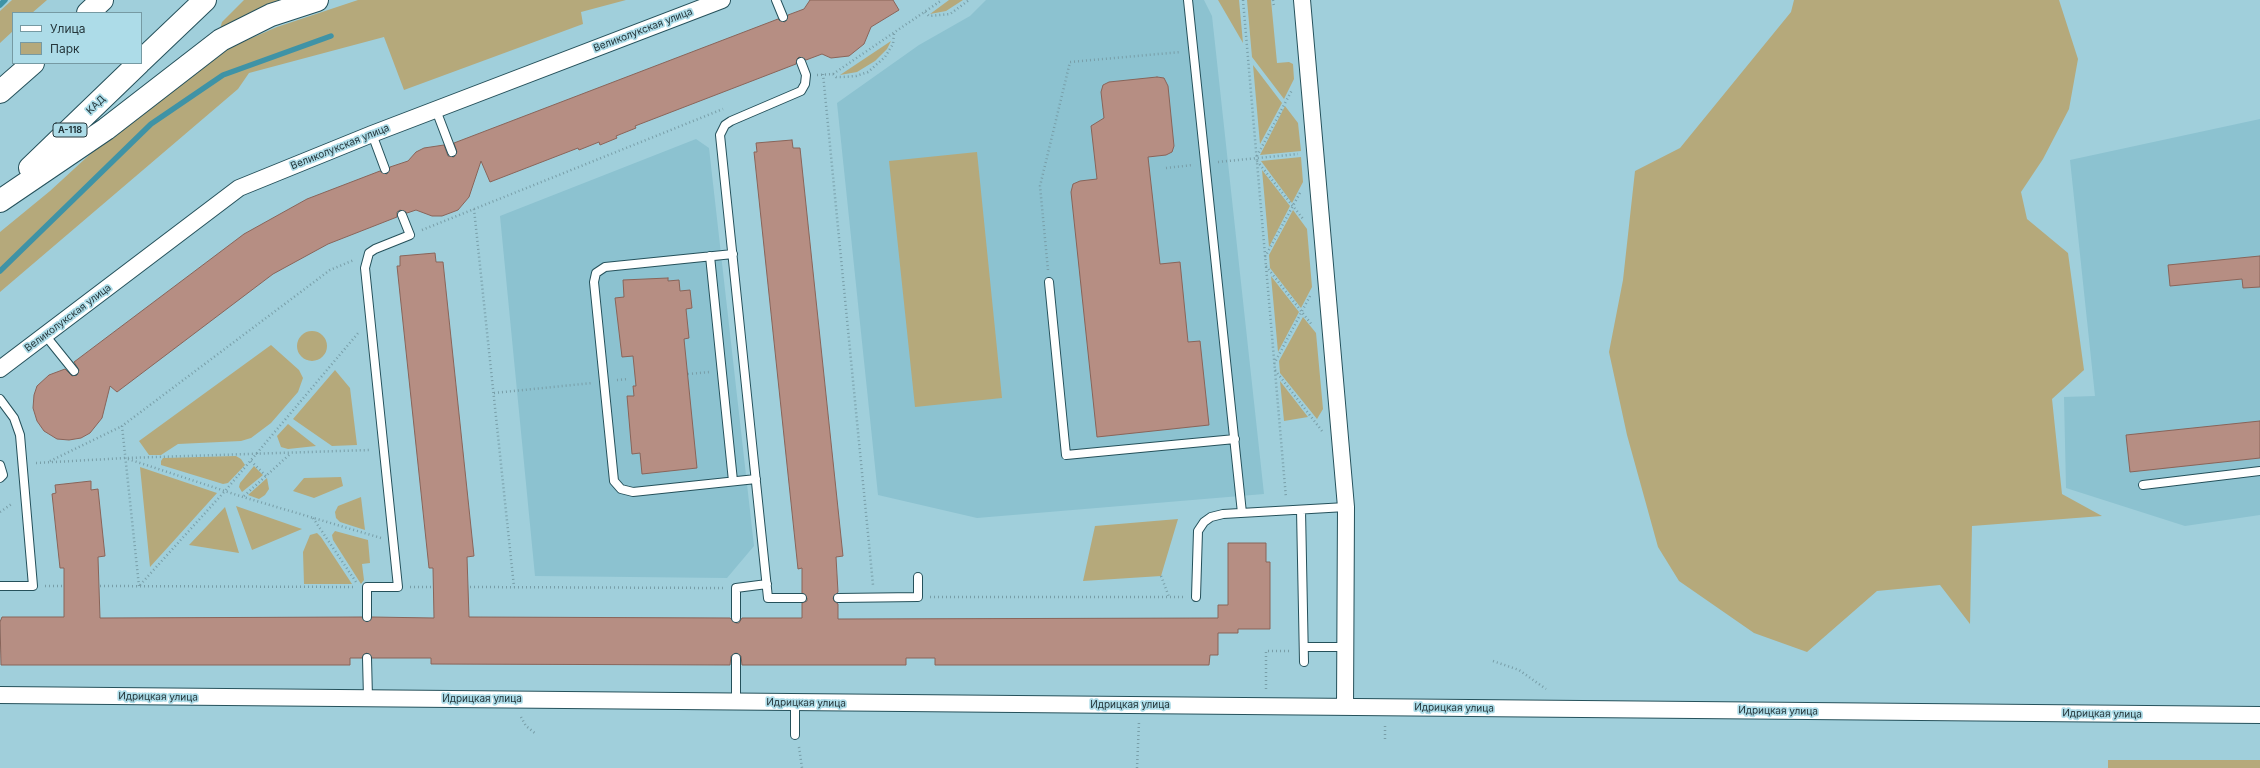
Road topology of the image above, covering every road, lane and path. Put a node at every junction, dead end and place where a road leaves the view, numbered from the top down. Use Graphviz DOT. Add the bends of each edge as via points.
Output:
graph roads {
  1 [pos="102,0"];
  2 [pos="205,0"];
  3 [pos="317,0"];
  4 [pos="722,0"];
  5 [pos="776,0"];
  6 [pos="942,0"];
  7 [pos="969,0"];
  8 [pos="1188,0"];
  9 [pos="1243,0"];
  10 [pos="1273,0"];
  11 [pos="1302,0"];
  12 [pos="1274,7"];
  13 [pos="89,12"];
  14 [pos="925,12"];
  15 [pos="783,17"];
  16 [pos="894,33"];
  17 [pos="1194,51"];
  18 [pos="142,60"];
  19 [pos="801,62"];
  20 [pos="32,64"];
  21 [pos="138,64"];
  22 [pos="823,74"];
  23 [pos="1294,87"];
  24 [pos="0,92"];
  25 [pos="725,108"];
  26 [pos="436,110"];
  27 [pos="372,134"];
  28 [pos="452,152"];
  29 [pos="1303,154"];
  30 [pos="1257,158"];
  31 [pos="1206,164"];
  32 [pos="1166,168"];
  33 [pos="385,169"];
  34 [pos="1302,189"];
  35 [pos="0,197"];
  36 [pos="0,201"];
  37 [pos="1293,206"];
  38 [pos="474,209"];
  39 [pos="402,215"];
  40 [pos="1305,222"];
  41 [pos="410,235"];
  42 [pos="369,253"];
  43 [pos="733,254"];
  44 [pos="710,256"];
  45 [pos="1265,258"];
  46 [pos="1266,266"];
  47 [pos="1049,282"];
  48 [pos="1311,294"];
  49 [pos="1302,312"];
  50 [pos="370,318"];
  51 [pos="1314,328"];
  52 [pos="45,335"];
  53 [pos="1274,364"];
  54 [pos="0,369"];
  55 [pos="1275,369"];
  56 [pos="74,371"];
  57 [pos="628,379"];
  58 [pos="604,382"];
  59 [pos="494,393"];
  60 [pos="0,399"];
  61 [pos="122,426"];
  62 [pos="1323,432"];
  63 [pos="1235,439"];
  64 [pos="383,449"];
  65 [pos="290,453"];
  66 [pos="256,454"];
  67 [pos="126,458"];
  68 [pos="251,460"];
  69 [pos="0,465"];
  70 [pos="2260,472"];
  71 [pos="266,476"];
  72 [pos="0,478"];
  73 [pos="756,479"];
  74 [pos="733,481"];
  75 [pos="2143,485"];
  76 [pos="225,491"];
  77 [pos="243,497"];
  78 [pos="1286,502"];
  79 [pos="1346,508"];
  80 [pos="1301,510"];
  81 [pos="1242,513"];
  82 [pos="313,518"];
  83 [pos="393,542"];
  84 [pos="1161,576"];
  85 [pos="918,577"];
  86 [pos="766,584"];
  87 [pos="0,586"];
  88 [pos="33,586"];
  89 [pos="64,586"];
  90 [pos="100,586"];
  91 [pos="139,586"];
  92 [pos="398,587"];
  93 [pos="433,587"];
  94 [pos="470,587"];
  95 [pos="514,588"];
  96 [pos="736,588"];
  97 [pos="1169,597"];
  98 [pos="1196,597"];
  99 [pos="802,598"];
  100 [pos="838,598"];
  101 [pos="874,598"];
  102 [pos="918,598"];
  103 [pos="367,618"];
  104 [pos="736,618"];
  105 [pos="1289,644"];
  106 [pos="1304,647"];
  107 [pos="1345,647"];
  108 [pos="367,658"];
  109 [pos="736,658"];
  110 [pos="1493,661"];
  111 [pos="1304,662"];
  112 [pos="1546,689"];
  113 [pos="0,695"];
  114 [pos="368,698"];
  115 [pos="736,702"];
  116 [pos="794,703"];
  117 [pos="1266,706"];
  118 [pos="1345,707"];
  119 [pos="2260,715"];
  120 [pos="1139,719"];
  121 [pos="1385,721"];
  122 [pos="795,736"];
  123 [pos="1385,739"];
  124 [pos="802,768"];
  125 [pos="1137,768"];
  1 -- 13 [label="highway"];
  2 -- 18 [label="highway, КАД / А-118"];
  3 -- 36 [label="highway" via="271,15 221,40 106,129"];
  4 -- 26 [label="street, Великолукская улица"];
  5 -- 15 [label="lane"];
  6 -- 14 [label="path"];
  7 -- 14 [label="path" via="950,14 929,16"];
  8 -- 17 [label="lane"];
  9 -- 30 [label="path"];
  10 -- 12 [label="path"];
  11 -- 79 [label="street"];
  14 -- 16 [label="path"];
  16 -- 16 [label="path" via="893,44 885,57 868,72 843,77 836,77 833,74"];
  17 -- 31 [label="lane"];
  17 -- 47 [label="path" via="1070,62 1040,186"];
  19 -- 43 [label="lane" via="806,75 801,91 731,121 720,135"];
  20 -- 24 [label="highway"];
  21 -- 35 [label="highway, КАД / А-118"];
  22 -- 101 [label="path"];
  23 -- 30 [label="path"];
  25 -- 38 [label="path"];
  26 -- 27 [label="street, Великолукская улица"];
  26 -- 28 [label="lane"];
  27 -- 33 [label="lane"];
  27 -- 52 [label="street, Великолукская улица" via="239,188"];
  29 -- 30 [label="path"];
  30 -- 31 [label="path"];
  30 -- 37 [label="path"];
  30 -- 45 [label="path"];
  31 -- 32 [label="path"];
  31 -- 63 [label="lane"];
  34 -- 37 [label="path"];
  37 -- 40 [label="path"];
  37 -- 45 [label="path"];
  38 -- 41 [label="path"];
  38 -- 59 [label="path"];
  39 -- 41 [label="lane"];
  41 -- 42 [label="lane"];
  42 -- 50 [label="lane" via="365,268"];
  42 -- 61 [label="path" via="330,270"];
  43 -- 44 [label="lane"];
  43 -- 73 [label="lane"];
  44 -- 58 [label="lane" via="605,267 596,273 594,282"];
  44 -- 74 [label="lane"];
  45 -- 46 [label="path"];
  46 -- 49 [label="path"];
  46 -- 53 [label="path"];
  47 -- 63 [label="lane" via="1066,455"];
  48 -- 49 [label="path"];
  49 -- 51 [label="path"];
  49 -- 53 [label="path"];
  50 -- 64 [label="lane"];
  50 -- 66 [label="path"];
  52 -- 54 [label="street, Великолукская улица"];
  52 -- 56 [label="lane"];
  53 -- 55 [label="path"];
  55 -- 62 [label="path"];
  55 -- 78 [label="path"];
  57 -- 58 [label="path"];
  58 -- 59 [label="path"];
  58 -- 74 [label="lane" via="614,481 621,489 632,492"];
  59 -- 95 [label="path"];
  60 -- 88 [label="lane" via="14,418 20,435"];
  61 -- 67 [label="path"];
  61 -- 67 [label="path" via="48,462"];
  63 -- 81 [label="lane"];
  64 -- 65 [label="path"];
  64 -- 83 [label="lane"];
  65 -- 66 [label="path"];
  65 -- 71 [label="path"];
  66 -- 67 [label="path"];
  66 -- 68 [label="path"];
  67 -- 76 [label="path"];
  67 -- 91 [label="path"];
  68 -- 71 [label="path"];
  68 -- 76 [label="path"];
  69 -- 72 [label="lane" via="4,475"];
  70 -- 75 [label="lane"];
  71 -- 77 [label="path"];
  73 -- 74 [label="lane"];
  73 -- 86 [label="lane"];
  76 -- 77 [label="path"];
  76 -- 91 [label="path"];
  77 -- 82 [label="path"];
  79 -- 80 [label="lane"];
  79 -- 107 [label="street"];
  80 -- 81 [label="lane"];
  80 -- 106 [label="lane"];
  81 -- 98 [label="lane" via="1211,517 1198,531"];
  82 -- 83 [label="path"];
  82 -- 91 [label="path" via="359,587"];
  83 -- 92 [label="lane"];
  84 -- 97 [label="path"];
  85 -- 102 [label="lane"];
  86 -- 96 [label="lane"];
  86 -- 99 [label="lane" via="768,598"];
  87 -- 88 [label="lane"];
  88 -- 89 [label="path"];
  90 -- 91 [label="path"];
  92 -- 93 [label="path"];
  92 -- 103 [label="lane" via="367,587"];
  94 -- 95 [label="path"];
  95 -- 96 [label="path"];
  96 -- 104 [label="lane"];
  97 -- 98 [label="path"];
  97 -- 102 [label="path"];
  100 -- 101 [label="lane"];
  101 -- 102 [label="lane"];
  105 -- 117 [label="path" via="1289,651 1266,651"];
  106 -- 107 [label="lane"];
  106 -- 111 [label="lane"];
  107 -- 118 [label="street"];
  108 -- 114 [label="lane"];
  109 -- 115 [label="lane"];
  110 -- 112 [label="path" via="1519,670"];
  113 -- 114 [label="street, Идрицкая улица"];
  114 -- 115 [label="street, Идрицкая улица"];
  115 -- 116 [label="street, Идрицкая улица"];
  116 -- 117 [label="street, Идрицкая улица"];
  116 -- 122 [label="lane"];
  117 -- 118 [label="street, Идрицкая улица"];
  118 -- 119 [label="street, Идрицкая улица"];
  120 -- 125 [label="path"];
  121 -- 123 [label="path"];
  122 -- 124 [label="path"];
}
